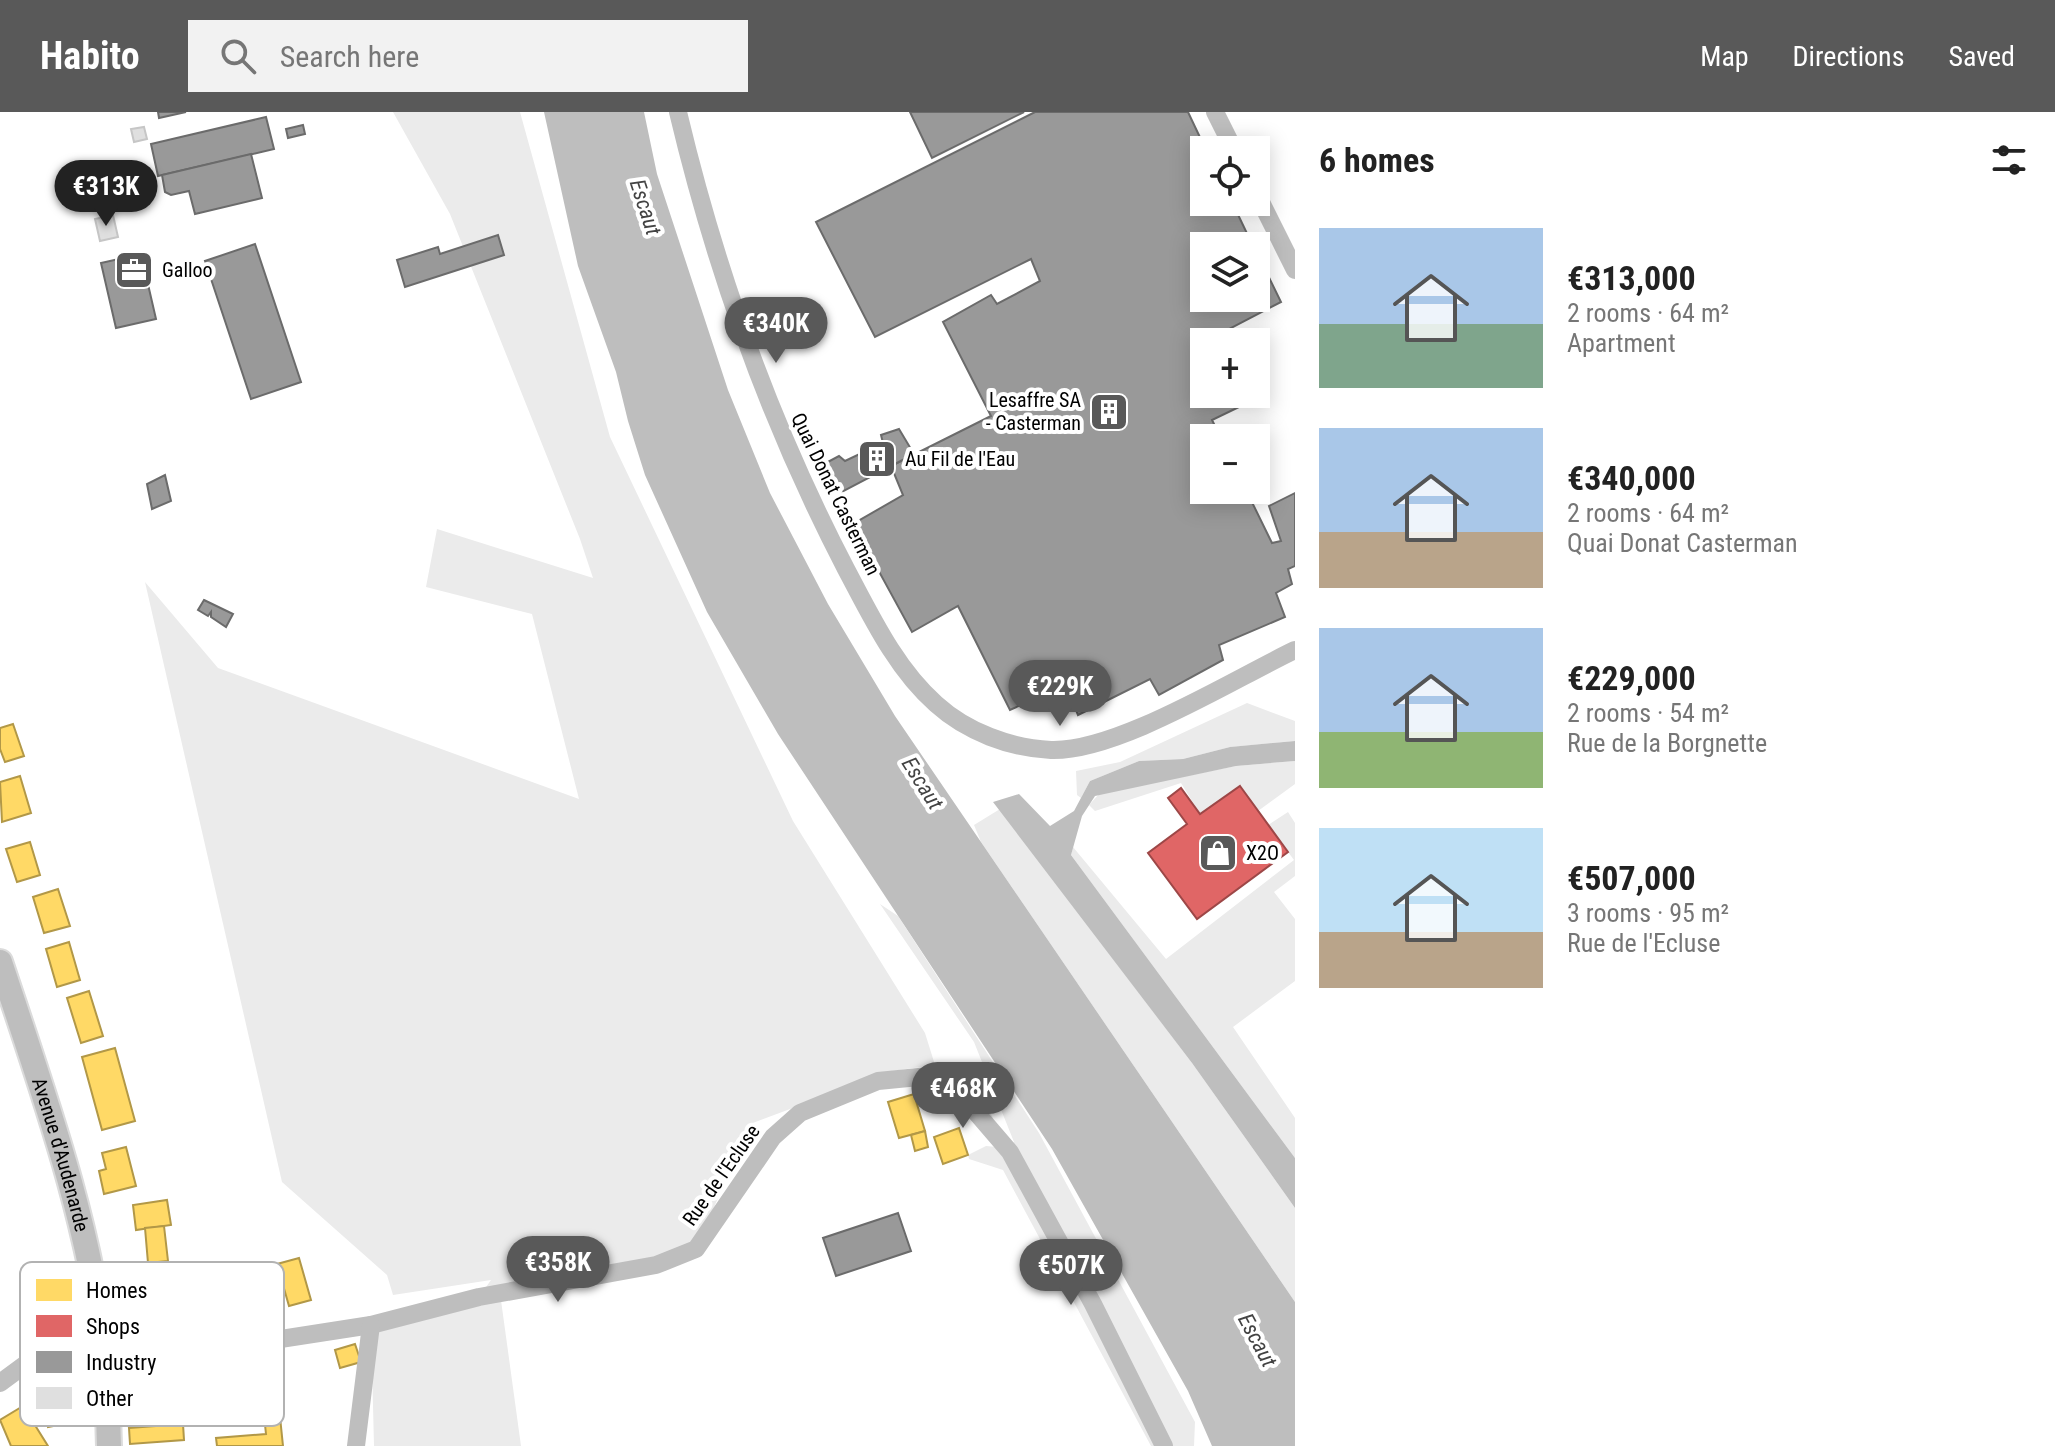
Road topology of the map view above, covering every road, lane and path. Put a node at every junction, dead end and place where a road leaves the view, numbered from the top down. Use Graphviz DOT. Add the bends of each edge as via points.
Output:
graph roads {
  1 [pos="678,112"];
  2 [pos="1215,112"];
  3 [pos="1227,136"];
  4 [pos="1268,216"];
  5 [pos="1295,270"];
  6 [pos="1295,650"];
  7 [pos="0,962"];
  8 [pos="85,1262"];
  9 [pos="371,1325"];
  10 [pos="284,1338"];
  11 [pos="20,1368"];
  12 [pos="0,1383"];
  13 [pos="108,1426"];
  14 [pos="109,1446"];
  15 [pos="356,1446"];
  16 [pos="1164,1446"];
  1 -- 6 [label="street, Quai Donat Casterman" via="703,221 802,484 872,619 912,680 937,705 973,731 1010,744 1052,750 1100,744"];
  2 -- 3 [label="street"];
  4 -- 5 [label="street"];
  7 -- 8 [label="main road, Avenue d'Audenarde" via="40,1083"];
  9 -- 10 [label="street, Rue de l'Ecluse"];
  9 -- 15 [label="street"];
  9 -- 16 [label="street, Rue de l'Ecluse" via="479,1297 656,1265 696,1249 773,1137 800,1113 878,1081 929,1076 955,1088 1010,1152"];
  11 -- 12 [label="street"];
  13 -- 14 [label="main road, Avenue d'Audenarde"];
}
